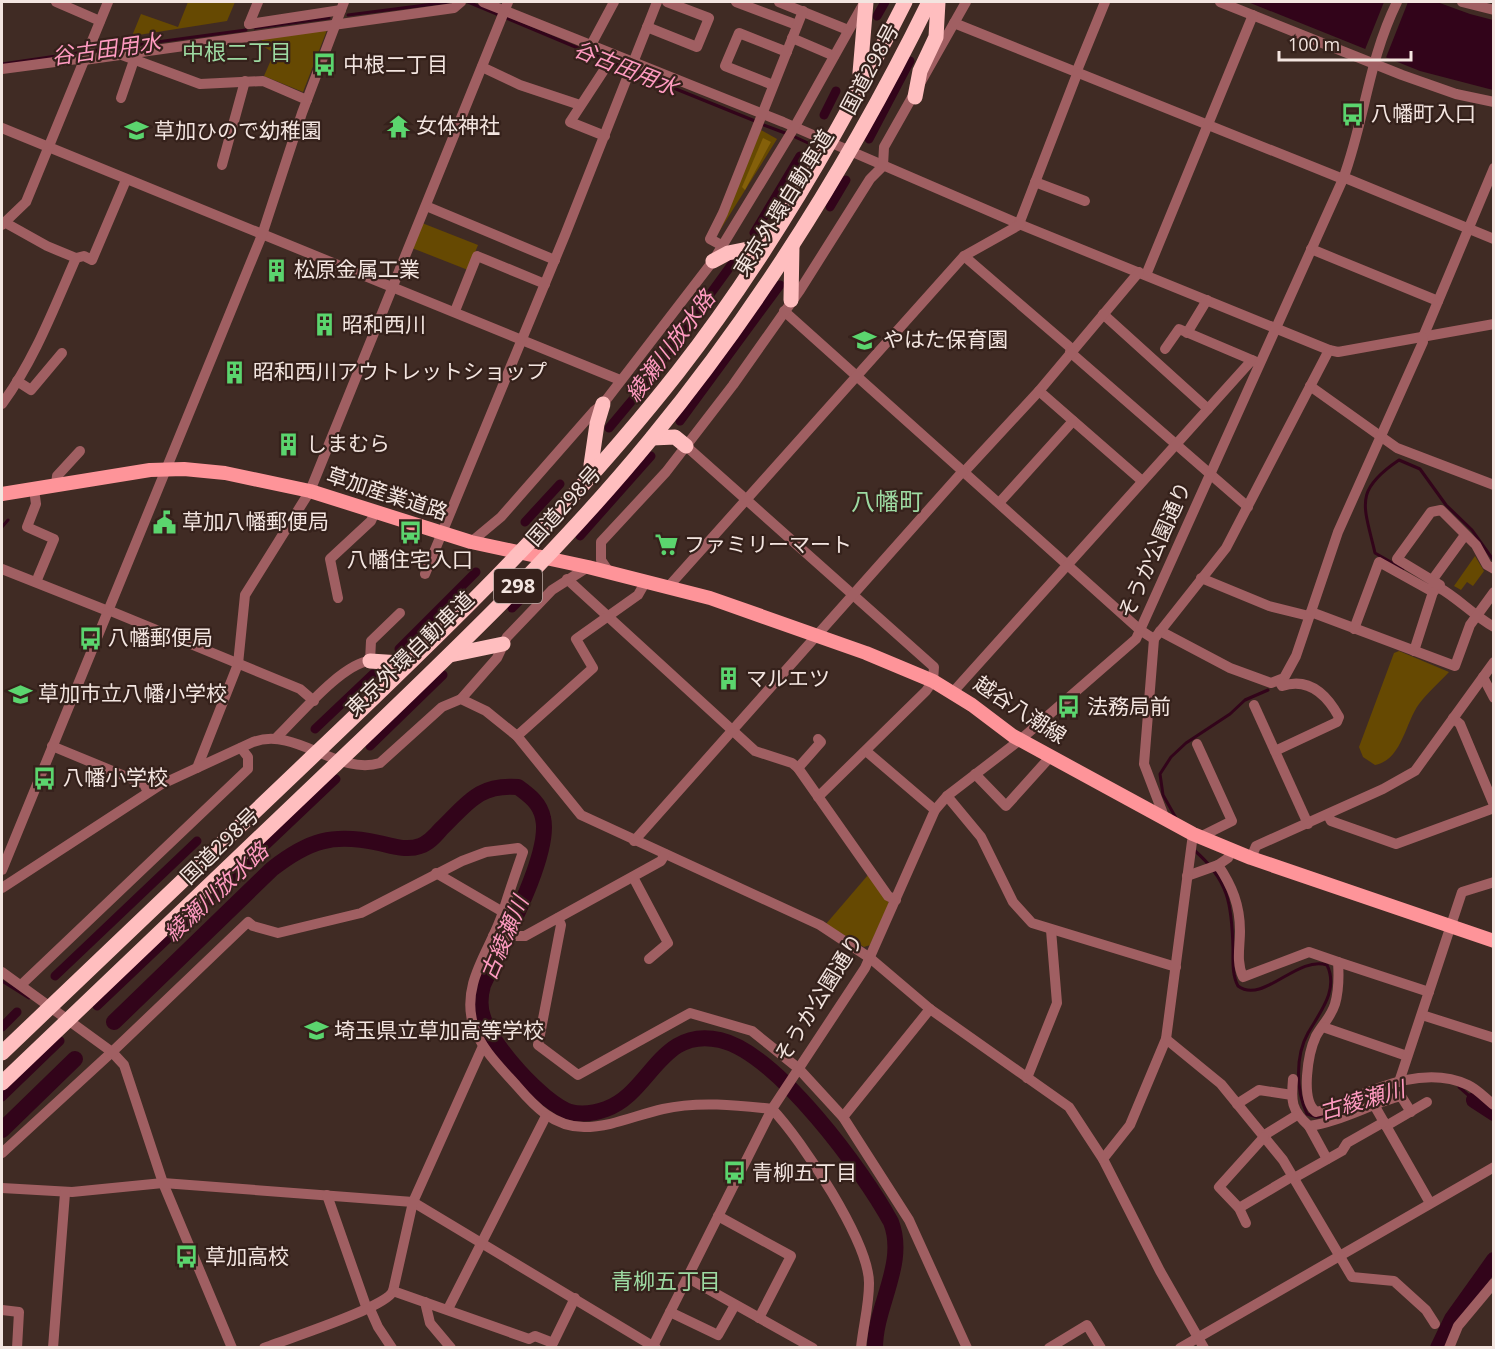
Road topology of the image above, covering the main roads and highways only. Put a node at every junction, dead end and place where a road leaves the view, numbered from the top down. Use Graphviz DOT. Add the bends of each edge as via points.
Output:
graph roads {
  1 [pos="865,2"];
  2 [pos="897,2"];
  3 [pos="905,2"];
  4 [pos="920,2"];
  5 [pos="928,2"];
  6 [pos="938,2"];
  7 [pos="860,73"];
  8 [pos="915,97"];
  9 [pos="792,246"];
  10 [pos="758,247"];
  11 [pos="713,261"];
  12 [pos="788,306"];
  13 [pos="603,404"];
  14 [pos="652,438"];
  15 [pos="686,446"];
  16 [pos="591,465"];
  17 [pos="2,494"];
  18 [pos="511,552"];
  19 [pos="545,559"];
  20 [pos="503,644"];
  21 [pos="449,655"];
  22 [pos="370,661"];
  23 [pos="400,663"];
  24 [pos="1494,940"];
  25 [pos="2,1043"];
  26 [pos="2,1053"];
  27 [pos="2,1073"];
  28 [pos="2,1083"];
  1 -- 7 [label="highway"];
  2 -- 7 [label="highway, 国道298号 / 298"];
  3 -- 26 [label="highway, 東京外環自動車道" via="776,233 687,360 602,465 472,603"];
  4 -- 27 [label="highway, 東京外環自動車道" via="847,142 788,240 719,341 640,441 543,550 455,640"];
  5 -- 9 [label="highway, 国道298号 / 298" via="849,152"];
  6 -- 8 [label="highway" via="936,37 920,72"];
  7 -- 10 [label="highway, 国道298号 / 298"];
  9 -- 12 [label="highway"];
  9 -- 14 [label="highway, 国道298号 / 298" via="714,359"];
  10 -- 11 [label="highway" via="728,253"];
  10 -- 16 [label="highway, 国道298号 / 298" via="660,383"];
  13 -- 16 [label="highway"];
  14 -- 15 [label="highway" via="675,437"];
  14 -- 19 [label="highway, 国道298号 / 298"];
  16 -- 18 [label="highway, 国道298号 / 298"];
  17 -- 18 [label="main road, 草加産業道路" via="167,469 225,473 310,491 441,534"];
  18 -- 19 [label="main road, 草加産業道路"];
  18 -- 23 [label="highway, 国道298号 / 298"];
  19 -- 21 [label="highway, 国道298号 / 298"];
  19 -- 24 [label="main road, 越谷八潮線" via="669,586 909,669 953,692 1020,740 1197,836"];
  20 -- 21 [label="highway"];
  21 -- 28 [label="highway, 国道298号 / 298"];
  22 -- 23 [label="highway"];
  23 -- 25 [label="highway, 国道298号 / 298"];
}
